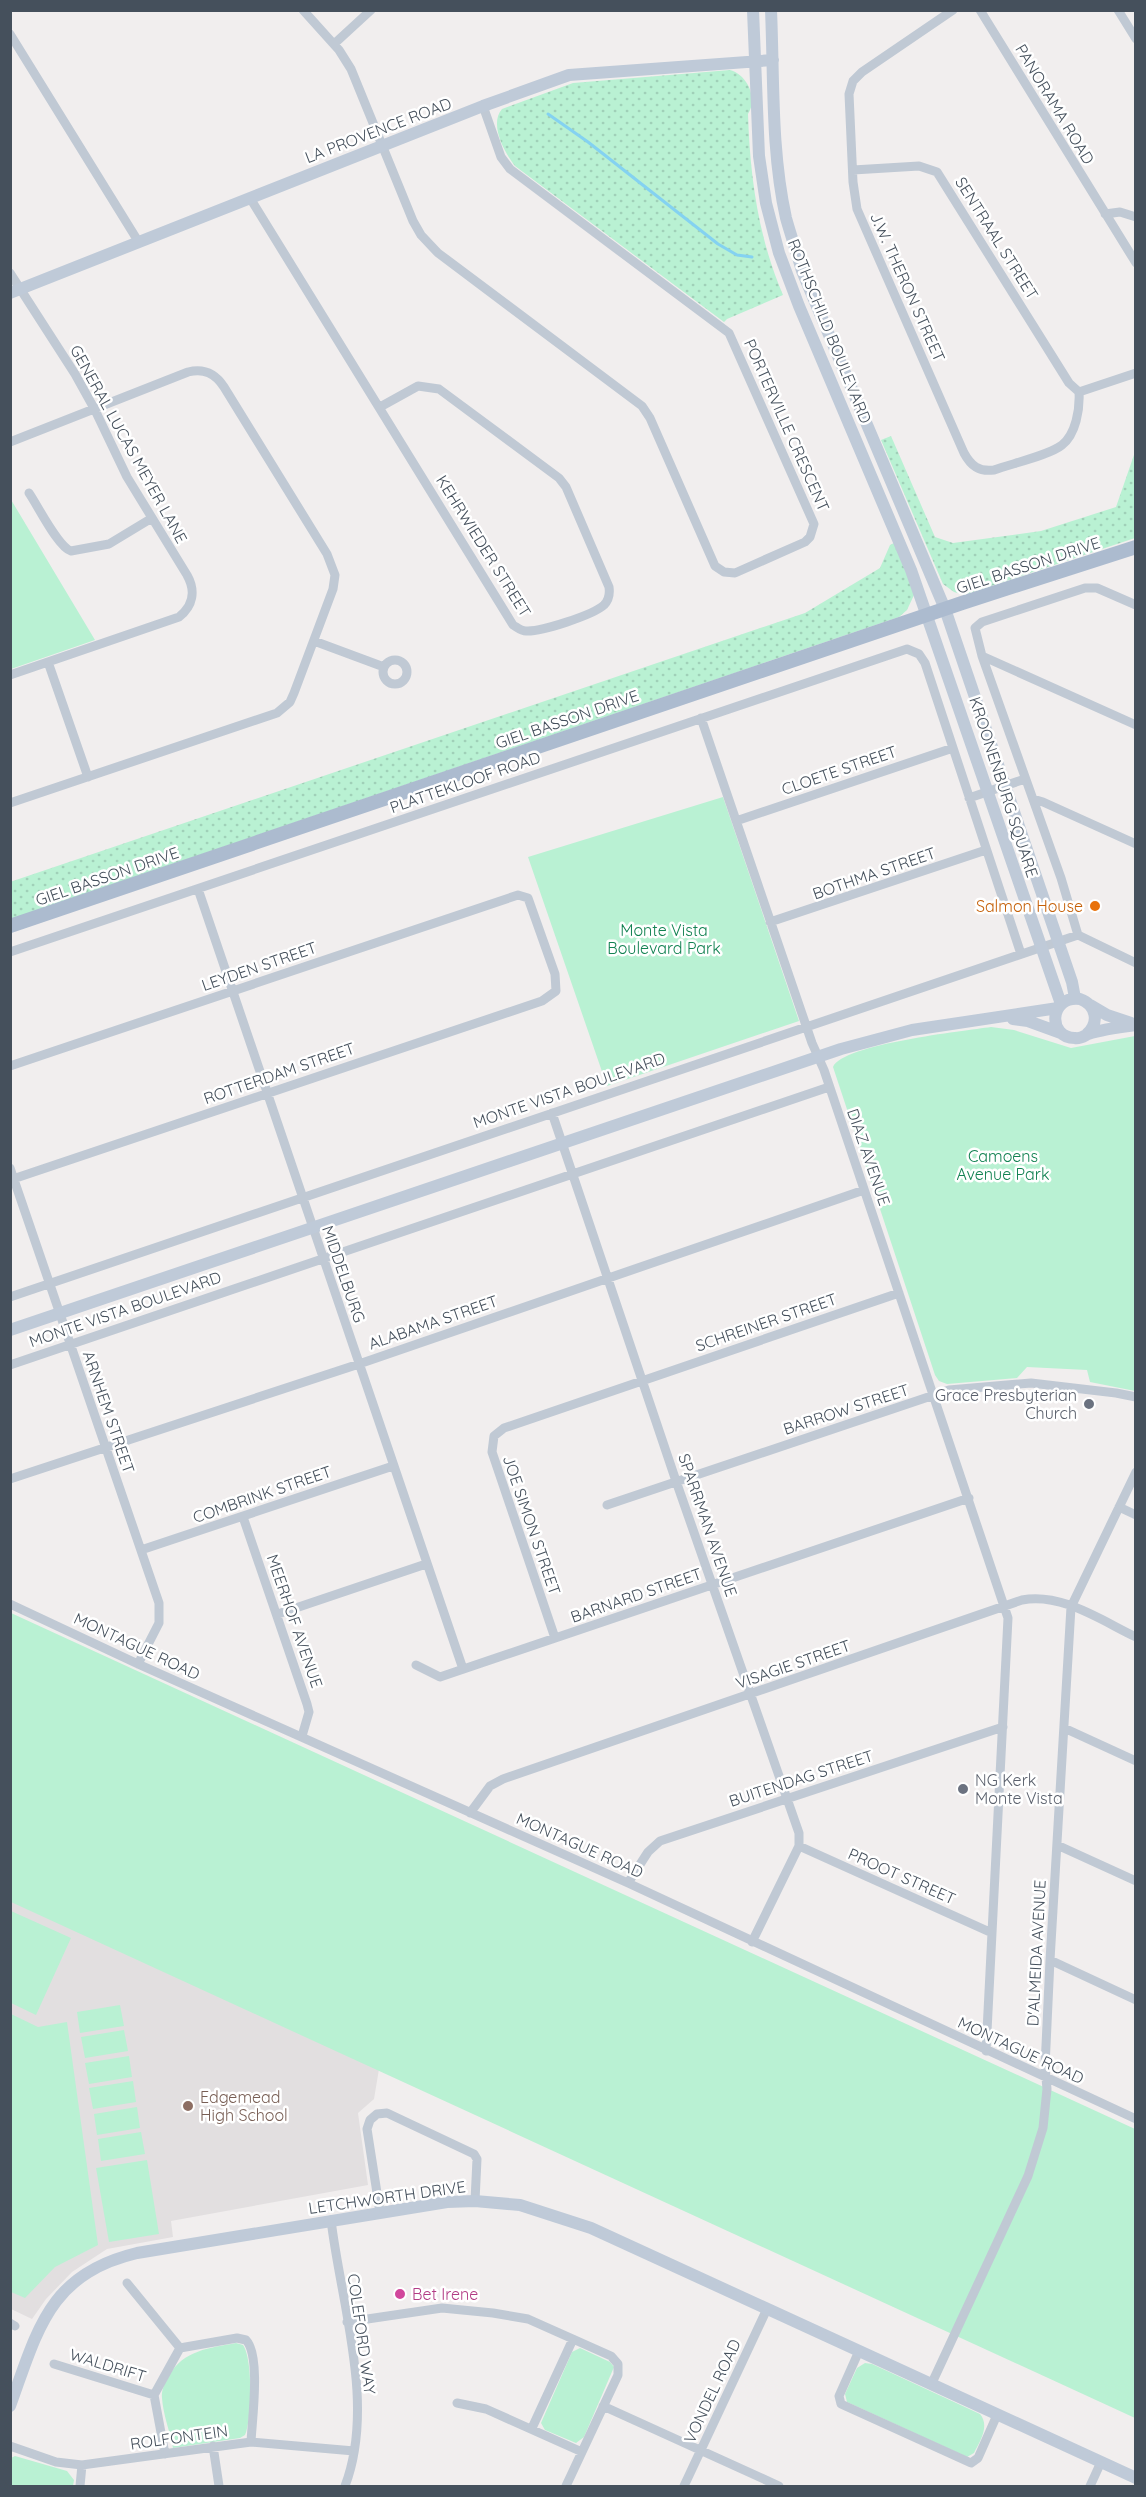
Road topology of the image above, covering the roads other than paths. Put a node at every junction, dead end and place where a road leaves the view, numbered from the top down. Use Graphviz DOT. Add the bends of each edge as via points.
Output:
graph roads {
  1 [pos="303,10"];
  2 [pos="371,10"];
  3 [pos="753,10"];
  4 [pos="771,10"];
  5 [pos="953,10"];
  6 [pos="980,10"];
  7 [pos="1118,10"];
  8 [pos="10,34"];
  9 [pos="1136,39"];
  10 [pos="334,44"];
  11 [pos="773,60"];
  12 [pos="755,61"];
  13 [pos="483,106"];
  14 [pos="381,147"];
  15 [pos="853,170"];
  16 [pos="250,198"];
  17 [pos="1105,214"];
  18 [pos="1136,217"];
  19 [pos="138,241"];
  20 [pos="1136,263"];
  21 [pos="10,273"];
  22 [pos="16,291"];
  23 [pos="1136,373"];
  24 [pos="1079,392"];
  25 [pos="380,407"];
  26 [pos="95,410"];
  27 [pos="10,442"];
  28 [pos="29,493"];
  29 [pos="152,518"];
  30 [pos="1136,547"];
  31 [pos="1136,605"];
  32 [pos="945,609"];
  33 [pos="928,615"];
  34 [pos="314,641"];
  35 [pos="982,656"];
  36 [pos="48,662"];
  37 [pos="384,667"];
  38 [pos="10,675"];
  39 [pos="701,718"];
  40 [pos="1136,725"];
  41 [pos="953,748"];
  42 [pos="88,777"];
  43 [pos="1025,779"];
  44 [pos="1006,785"];
  45 [pos="987,791"];
  46 [pos="969,798"];
  47 [pos="1032,799"];
  48 [pos="10,803"];
  49 [pos="736,821"];
  50 [pos="1136,844"];
  51 [pos="986,850"];
  52 [pos="198,889"];
  53 [pos="518,895"];
  54 [pos="770,922"];
  55 [pos="10,926"];
  56 [pos="1078,935"];
  57 [pos="1058,942"];
  58 [pos="1040,947"];
  59 [pos="10,952"];
  60 [pos="1021,954"];
  61 [pos="1136,963"];
  62 [pos="232,991"];
  63 [pos="1075,998"];
  64 [pos="1089,1004"];
  65 [pos="1059,1006"];
  66 [pos="995,1018"];
  67 [pos="1136,1025"];
  68 [pos="807,1027"];
  69 [pos="1061,1033"];
  70 [pos="1087,1034"];
  71 [pos="819,1056"];
  72 [pos="10,1066"];
  73 [pos="830,1087"];
  74 [pos="266,1093"];
  75 [pos="552,1113"];
  76 [pos="563,1143"];
  77 [pos="10,1168"];
  78 [pos="574,1174"];
  79 [pos="12,1180"];
  80 [pos="864,1190"];
  81 [pos="302,1198"];
  82 [pos="312,1229"];
  83 [pos="323,1259"];
  84 [pos="609,1278"];
  85 [pos="50,1283"];
  86 [pos="899,1293"];
  87 [pos="10,1297"];
  88 [pos="61,1314"];
  89 [pos="10,1330"];
  90 [pos="70,1345"];
  91 [pos="359,1364"];
  92 [pos="10,1365"];
  93 [pos="643,1379"];
  94 [pos="934,1395"];
  95 [pos="1136,1397"];
  96 [pos="105,1448"];
  97 [pos="393,1466"];
  98 [pos="1136,1472"];
  99 [pos="10,1479"];
  100 [pos="676,1481"];
  101 [pos="969,1498"];
  102 [pos="607,1505"];
  103 [pos="1119,1507"];
  104 [pos="1136,1515"];
  105 [pos="243,1517"];
  106 [pos="141,1550"];
  107 [pos="426,1564"];
  108 [pos="712,1585"];
  109 [pos="10,1604"];
  110 [pos="1005,1606"];
  111 [pos="1071,1607"];
  112 [pos="278,1614"];
  113 [pos="1136,1637"];
  114 [pos="555,1638"];
  115 [pos="138,1664"];
  116 [pos="416,1665"];
  117 [pos="463,1669"];
  118 [pos="750,1695"];
  119 [pos="1003,1727"];
  120 [pos="1064,1728"];
  121 [pos="302,1736"];
  122 [pos="1136,1761"];
  123 [pos="788,1798"];
  124 [pos="470,1813"];
  125 [pos="1057,1845"];
  126 [pos="799,1846"];
  127 [pos="1136,1881"];
  128 [pos="628,1883"];
  129 [pos="992,1933"];
  130 [pos="752,1942"];
  131 [pos="1050,1960"];
  132 [pos="1136,2000"];
  133 [pos="986,2051"];
  134 [pos="1046,2078"];
  135 [pos="1136,2119"];
  136 [pos="476,2201"];
  137 [pos="380,2212"];
  138 [pos="331,2220"];
  139 [pos="126,2283"];
  140 [pos="767,2309"];
  141 [pos="347,2322"];
  142 [pos="573,2339"];
  143 [pos="180,2348"];
  144 [pos="859,2351"];
  145 [pos="54,2364"];
  146 [pos="932,2385"];
  147 [pos="154,2395"];
  148 [pos="457,2403"];
  149 [pos="10,2406"];
  150 [pos="603,2406"];
  151 [pos="997,2415"];
  152 [pos="532,2428"];
  153 [pos="250,2442"];
  154 [pos="10,2446"];
  155 [pos="213,2446"];
  156 [pos="354,2451"];
  157 [pos="701,2451"];
  158 [pos="582,2452"];
  159 [pos="165,2454"];
  160 [pos="1101,2462"];
  161 [pos="82,2465"];
  162 [pos="1136,2478"];
  163 [pos="80,2487"];
  164 [pos="219,2487"];
  165 [pos="345,2487"];
  166 [pos="566,2487"];
  167 [pos="684,2487"];
  168 [pos="779,2487"];
  169 [pos="1090,2487"];
  1 -- 10 [label="street"];
  2 -- 10 [label="street"];
  3 -- 12 [label="street, ROTHSCHILD BOULEVARD"];
  4 -- 11 [label="street, ROTHSCHILD BOULEVARD"];
  5 -- 15 [label="street, J.W. THERON STREET" via="853,81 849,94"];
  6 -- 17 [label="street, PANORAMA ROAD"];
  7 -- 9 [label="street"];
  8 -- 19 [label="street"];
  10 -- 14 [label="street" via="351,69"];
  11 -- 12 [label="street, LA PROVENCE ROAD"];
  11 -- 32 [label="street, ROTHSCHILD BOULEVARD" via="781,186 794,247"];
  12 -- 13 [label="street, LA PROVENCE ROAD" via="582,73"];
  12 -- 33 [label="street, ROTHSCHILD BOULEVARD" via="759,156 779,254"];
  13 -- 14 [label="street, LA PROVENCE ROAD"];
  13 -- 14 [label="street, PORTERVILLE CRESCENT" via="501,157 510,170 729,333 814,524 805,542 735,573 715,566 642,406 438,254 413,221"];
  14 -- 16 [label="street, LA PROVENCE ROAD"];
  15 -- 24 [label="street, SENTRAAL STREET" via="919,166 937,172 1069,383"];
  15 -- 24 [label="street, J.W. THERON STREET" via="857,209 973,466 994,470 1060,447 1076,420"];
  16 -- 19 [label="street, LA PROVENCE ROAD"];
  16 -- 25 [label="street, KEHRWIEDER STREET"];
  17 -- 18 [label="street" via="1120,212"];
  17 -- 20 [label="street, PANORAMA ROAD"];
  19 -- 22 [label="street, LA PROVENCE ROAD"];
  21 -- 22 [label="street, GENERAL LUCAS MEYER LANE"];
  22 -- 26 [label="street, GENERAL LUCAS MEYER LANE"];
  23 -- 24 [label="street"];
  25 -- 25 [label="street, KEHRWIEDER STREET" via="418,386 439,389 559,478 609,587 605,604 543,629 526,631 513,625"];
  26 -- 27 [label="street"];
  26 -- 29 [label="street, GENERAL LUCAS MEYER LANE"];
  26 -- 34 [label="street" via="188,372 201,370 219,379 331,560 333,589"];
  28 -- 29 [label="street" via="60,542 71,551 109,544"];
  29 -- 36 [label="street, GENERAL LUCAS MEYER LANE" via="190,581 192,597 188,608 172,620"];
  30 -- 32 [label="main road, GIEL BASSON DRIVE"];
  31 -- 35 [label="street, KROONENBURG SQUARE" via="1097,588 1085,588 982,622 975,628"];
  32 -- 33 [label="main road, GIEL BASSON DRIVE"];
  32 -- 44 [label="street, KROONENBURG SQUARE"];
  33 -- 45 [label="street, KROONENBURG SQUARE"];
  33 -- 55 [label="main road, GIEL BASSON DRIVE"];
  34 -- 37 [label="street"];
  34 -- 42 [label="street" via="290,702 277,713"];
  35 -- 40 [label="street"];
  35 -- 43 [label="street, KROONENBURG SQUARE"];
  36 -- 38 [label="street, GENERAL LUCAS MEYER LANE"];
  36 -- 42 [label="street"];
  39 -- 41 [label="street, PLATTEKLOOF ROAD" via="900,650 914,650 925,663"];
  39 -- 49 [label="street, DIAZ AVENUE"];
  39 -- 52 [label="street, PLATTEKLOOF ROAD"];
  41 -- 46 [label="street"];
  41 -- 49 [label="street, CLOETE STREET"];
  42 -- 48 [label="street"];
  43 -- 44 [label="street"];
  43 -- 47 [label="street, KROONENBURG SQUARE"];
  44 -- 45 [label="street"];
  44 -- 57 [label="street, KROONENBURG SQUARE"];
  45 -- 46 [label="street"];
  45 -- 58 [label="street, KROONENBURG SQUARE"];
  46 -- 51 [label="street"];
  47 -- 50 [label="street"];
  47 -- 56 [label="street, KROONENBURG SQUARE"];
  49 -- 54 [label="street, DIAZ AVENUE"];
  51 -- 54 [label="street, BOTHMA STREET"];
  51 -- 60 [label="street"];
  52 -- 59 [label="street, PLATTEKLOOF ROAD"];
  52 -- 62 [label="street, MIDDELBURG"];
  53 -- 62 [label="street, LEYDEN STREET"];
  53 -- 74 [label="street, ROTTERDAM STREET" via="528,898 555,974 556,991 542,1000"];
  54 -- 68 [label="street, DIAZ AVENUE"];
  56 -- 57 [label="street, MONTE VISTA BOULEVARD"];
  56 -- 61 [label="street"];
  57 -- 58 [label="street, MONTE VISTA BOULEVARD"];
  57 -- 63 [label="street, KROONENBURG SQUARE"];
  58 -- 60 [label="street, MONTE VISTA BOULEVARD"];
  58 -- 65 [label="street, KROONENBURG SQUARE"];
  60 -- 68 [label="street, MONTE VISTA BOULEVARD"];
  62 -- 72 [label="street, LEYDEN STREET"];
  62 -- 74 [label="street, MIDDELBURG"];
  63 -- 64 [label="street"];
  63 -- 65 [label="street"];
  64 -- 67 [label="street"];
  64 -- 70 [label="street" via="1095,1020"];
  65 -- 66 [label="street, MONTE VISTA BOULEVARD"];
  65 -- 69 [label="street" via="1056,1021"];
  66 -- 69 [label="street, MONTE VISTA BOULEVARD" via="1023,1020"];
  66 -- 71 [label="street, MONTE VISTA BOULEVARD" via="912,1030"];
  67 -- 70 [label="street"];
  68 -- 71 [label="street, DIAZ AVENUE"];
  68 -- 75 [label="street, MONTE VISTA BOULEVARD"];
  69 -- 70 [label="street" via="1074,1038"];
  71 -- 73 [label="street, DIAZ AVENUE"];
  71 -- 76 [label="street, MONTE VISTA BOULEVARD"];
  73 -- 78 [label="street, MONTE VISTA BOULEVARD"];
  73 -- 80 [label="street, DIAZ AVENUE"];
  74 -- 79 [label="street, ROTTERDAM STREET"];
  74 -- 81 [label="street, MIDDELBURG"];
  75 -- 76 [label="street, SPARRMAN AVENUE"];
  75 -- 81 [label="street, MONTE VISTA BOULEVARD"];
  76 -- 78 [label="street, SPARRMAN AVENUE"];
  76 -- 82 [label="street, MONTE VISTA BOULEVARD"];
  77 -- 79 [label="street, ARNHEM STREET"];
  78 -- 83 [label="street, MONTE VISTA BOULEVARD"];
  78 -- 84 [label="street, SPARRMAN AVENUE"];
  79 -- 85 [label="street, ARNHEM STREET"];
  80 -- 84 [label="street, ALABAMA STREET"];
  80 -- 86 [label="street, DIAZ AVENUE"];
  81 -- 82 [label="street, MIDDELBURG"];
  81 -- 85 [label="street, MONTE VISTA BOULEVARD"];
  82 -- 83 [label="street, MIDDELBURG"];
  82 -- 88 [label="street, MONTE VISTA BOULEVARD"];
  83 -- 90 [label="street, MONTE VISTA BOULEVARD"];
  83 -- 91 [label="street, MIDDELBURG"];
  84 -- 91 [label="street, ALABAMA STREET"];
  84 -- 93 [label="street, SPARRMAN AVENUE"];
  85 -- 87 [label="street, MONTE VISTA BOULEVARD"];
  85 -- 88 [label="street, ARNHEM STREET"];
  86 -- 93 [label="street, SCHREINER STREET"];
  86 -- 94 [label="street, DIAZ AVENUE"];
  88 -- 89 [label="street, MONTE VISTA BOULEVARD"];
  88 -- 90 [label="street, ARNHEM STREET"];
  90 -- 92 [label="street, MONTE VISTA BOULEVARD"];
  90 -- 96 [label="street, ARNHEM STREET"];
  91 -- 96 [label="street, ALABAMA STREET"];
  91 -- 97 [label="street, MIDDELBURG"];
  93 -- 100 [label="street, SPARRMAN AVENUE"];
  93 -- 114 [label="street, JOE SIMON STREET" via="504,1428 494,1436 492,1452"];
  94 -- 95 [label="street, BARROW STREET" via="949,1390 1030,1383"];
  94 -- 100 [label="street, BARROW STREET"];
  94 -- 101 [label="street, DIAZ AVENUE"];
  96 -- 99 [label="street, ALABAMA STREET"];
  96 -- 106 [label="street, ARNHEM STREET"];
  97 -- 105 [label="street, COMBRINK STREET"];
  97 -- 107 [label="street, MIDDELBURG"];
  98 -- 103 [label="street"];
  100 -- 102 [label="street, BARROW STREET"];
  100 -- 108 [label="street, SPARRMAN AVENUE"];
  101 -- 108 [label="street, BARNARD STREET"];
  101 -- 110 [label="street, DIAZ AVENUE"];
  103 -- 104 [label="street"];
  103 -- 111 [label="street"];
  105 -- 106 [label="street, COMBRINK STREET"];
  105 -- 112 [label="street, MEERHOF AVENUE"];
  106 -- 115 [label="street, ARNHEM STREET" via="160,1612 159,1623"];
  107 -- 112 [label="street"];
  107 -- 117 [label="street, MIDDELBURG"];
  108 -- 114 [label="street, BARNARD STREET"];
  108 -- 118 [label="street, SPARRMAN AVENUE"];
  109 -- 115 [label="street, MONTAGUE ROAD"];
  110 -- 111 [label="street, VISAGIE STREET" via="1041,1598"];
  110 -- 118 [label="street, VISAGIE STREET"];
  110 -- 119 [label="street" via="1008,1618"];
  111 -- 113 [label="street, VISAGIE STREET"];
  111 -- 120 [label="street, D'ALMEIDA AVENUE"];
  112 -- 121 [label="street, MEERHOF AVENUE" via="309,1712"];
  114 -- 117 [label="street, BARNARD STREET"];
  115 -- 121 [label="street, MONTAGUE ROAD"];
  116 -- 117 [label="street, BARNARD STREET" via="440,1677"];
  118 -- 123 [label="street, SPARRMAN AVENUE"];
  118 -- 124 [label="street, VISAGIE STREET" via="503,1779 490,1786"];
  119 -- 123 [label="street, BUITENDAG STREET"];
  119 -- 129 [label="street"];
  120 -- 122 [label="street"];
  120 -- 125 [label="street, D'ALMEIDA AVENUE"];
  121 -- 124 [label="street, MONTAGUE ROAD"];
  123 -- 126 [label="street, SPARRMAN AVENUE"];
  123 -- 128 [label="street, BUITENDAG STREET" via="660,1841"];
  124 -- 128 [label="street, MONTAGUE ROAD"];
  125 -- 127 [label="street"];
  125 -- 131 [label="street, D'ALMEIDA AVENUE"];
  126 -- 129 [label="street, PROOT STREET"];
  126 -- 130 [label="street"];
  128 -- 130 [label="street, MONTAGUE ROAD"];
  129 -- 133 [label="street"];
  130 -- 133 [label="street, MONTAGUE ROAD"];
  131 -- 132 [label="street"];
  131 -- 134 [label="street, D'ALMEIDA AVENUE"];
  133 -- 134 [label="street, MONTAGUE ROAD"];
  134 -- 135 [label="street, MONTAGUE ROAD"];
  134 -- 146 [label="street, D'ALMEIDA AVENUE" via="1043,2128 1028,2176"];
  136 -- 137 [label="street, LETCHWORTH DRIVE"];
  136 -- 137 [label="street" via="474,2154 380,2113 372,2117 367,2130"];
  136 -- 140 [label="street, LETCHWORTH DRIVE" via="520,2205 559,2216"];
  137 -- 138 [label="street, LETCHWORTH DRIVE"];
  138 -- 141 [label="street, COLEFORD WAY"];
  138 -- 149 [label="street, LETCHWORTH DRIVE" via="137,2253 91,2270 65,2291 47,2313 34,2337"];
  139 -- 143 [label="street"];
  140 -- 144 [label="street, LETCHWORTH DRIVE"];
  140 -- 157 [label="street, VONDEL ROAD"];
  141 -- 142 [label="street" via="457,2308 528,2319"];
  141 -- 156 [label="street, COLEFORD WAY" via="357,2404"];
  142 -- 150 [label="street" via="611,2356 618,2364 618,2374"];
  142 -- 152 [label="street"];
  143 -- 147 [label="street"];
  143 -- 153 [label="street" via="240,2338 249,2342 255,2383"];
  144 -- 146 [label="street, LETCHWORTH DRIVE"];
  144 -- 151 [label="street" via="839,2396 841,2404 903,2434 970,2463 978,2458"];
  145 -- 147 [label="street, WALDRIFT"];
  146 -- 151 [label="street, LETCHWORTH DRIVE"];
  147 -- 159 [label="street"];
  148 -- 152 [label="street" via="486,2409"];
  150 -- 157 [label="street"];
  150 -- 158 [label="street"];
  151 -- 160 [label="street, LETCHWORTH DRIVE"];
  152 -- 158 [label="street"];
  153 -- 155 [label="street, ROLFONTEIN"];
  153 -- 156 [label="street, ROLFONTEIN"];
  154 -- 161 [label="street, ROLFONTEIN" via="56,2462"];
  155 -- 159 [label="street, ROLFONTEIN"];
  155 -- 164 [label="street"];
  156 -- 165 [label="street, COLEFORD WAY"];
  157 -- 167 [label="street, VONDEL ROAD"];
  157 -- 168 [label="street"];
  158 -- 166 [label="street"];
  159 -- 161 [label="street, ROLFONTEIN"];
  160 -- 162 [label="street, LETCHWORTH DRIVE"];
  160 -- 169 [label="street"];
  161 -- 163 [label="street"];
}
